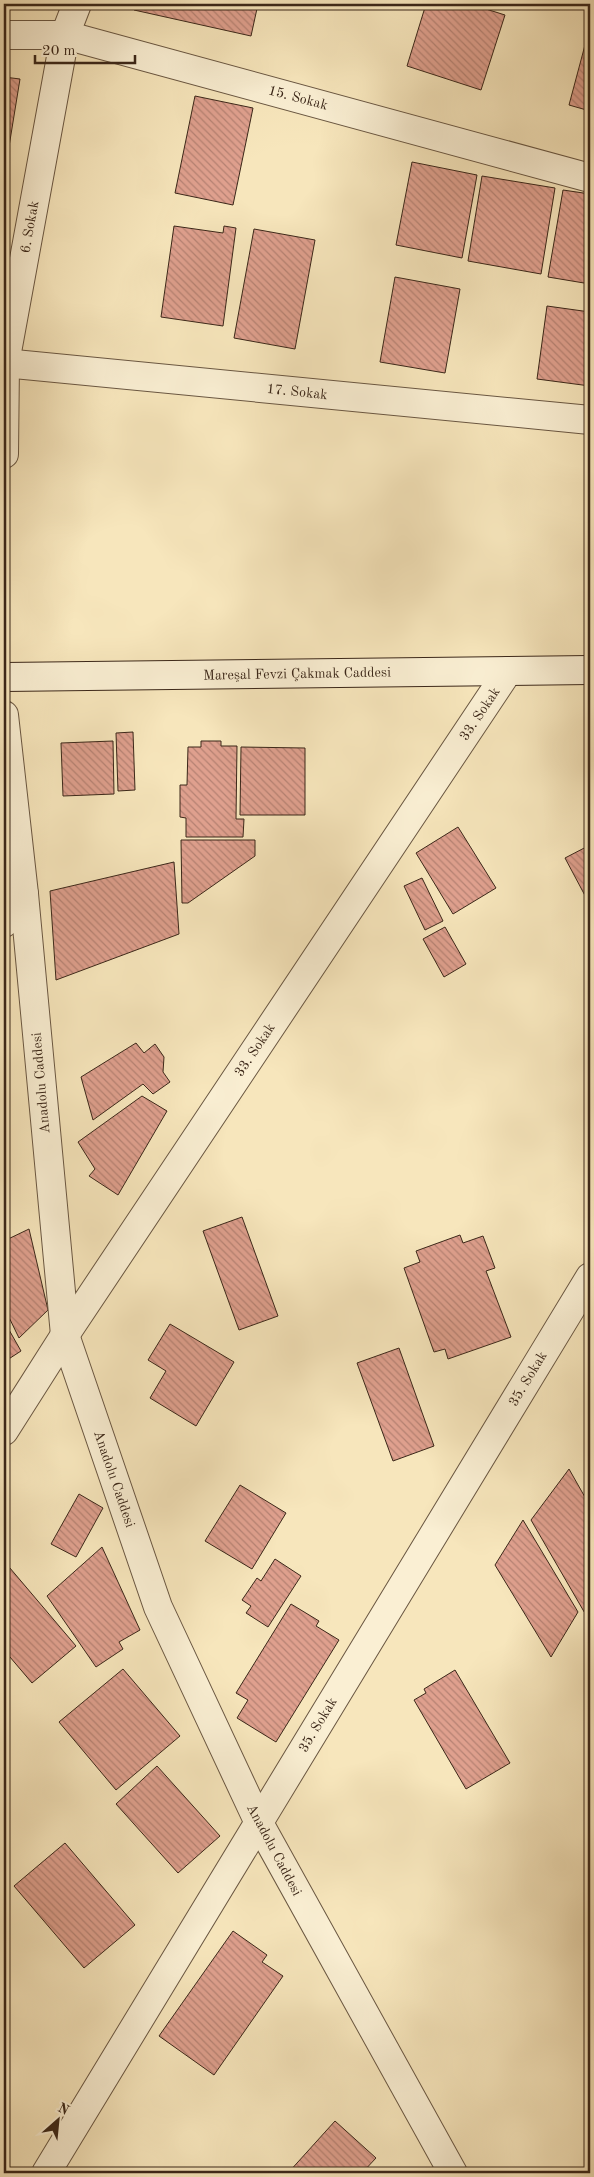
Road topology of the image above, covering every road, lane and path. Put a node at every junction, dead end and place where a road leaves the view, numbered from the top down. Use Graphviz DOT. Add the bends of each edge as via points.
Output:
graph roads {
  1 [pos="77,4"];
  2 [pos="4,35"];
  3 [pos="65,35"];
  4 [pos="590,178"];
  5 [pos="5,363"];
  6 [pos="590,420"];
  7 [pos="4,454"];
  8 [pos="590,670"];
  9 [pos="508,671"];
  10 [pos="4,677"];
  11 [pos="4,715"];
  12 [pos="24,894"];
  13 [pos="4,923"];
  14 [pos="590,1276"];
  15 [pos="65,1335"];
  16 [pos="4,1431"];
  17 [pos="258,1824"];
  18 [pos="46,2173"];
  19 [pos="453,2173"];
  1 -- 3 [label="street, 6. Sokak"];
  2 -- 3 [label="street, 15. Sokak"];
  3 -- 4 [label="street, 15. Sokak"];
  3 -- 5 [label="street, 6. Sokak"];
  5 -- 6 [label="street, 17. Sokak"];
  5 -- 7 [label="street, 6. Sokak"];
  8 -- 9 [label="street, Mareşal Fevzi Çakmak Caddesi"];
  9 -- 10 [label="street, Mareşal Fevzi Çakmak Caddesi"];
  9 -- 15 [label="street, 33. Sokak"];
  11 -- 12 [label="street, Anadolu Caddesi"];
  12 -- 13 [label="street"];
  12 -- 15 [label="street, Anadolu Caddesi"];
  14 -- 17 [label="street, 35. Sokak"];
  15 -- 16 [label="street, 33. Sokak"];
  15 -- 17 [label="street, Anadolu Caddesi" via="158,1607"];
  17 -- 18 [label="street, 35. Sokak"];
  17 -- 19 [label="street, Anadolu Caddesi"];
}
